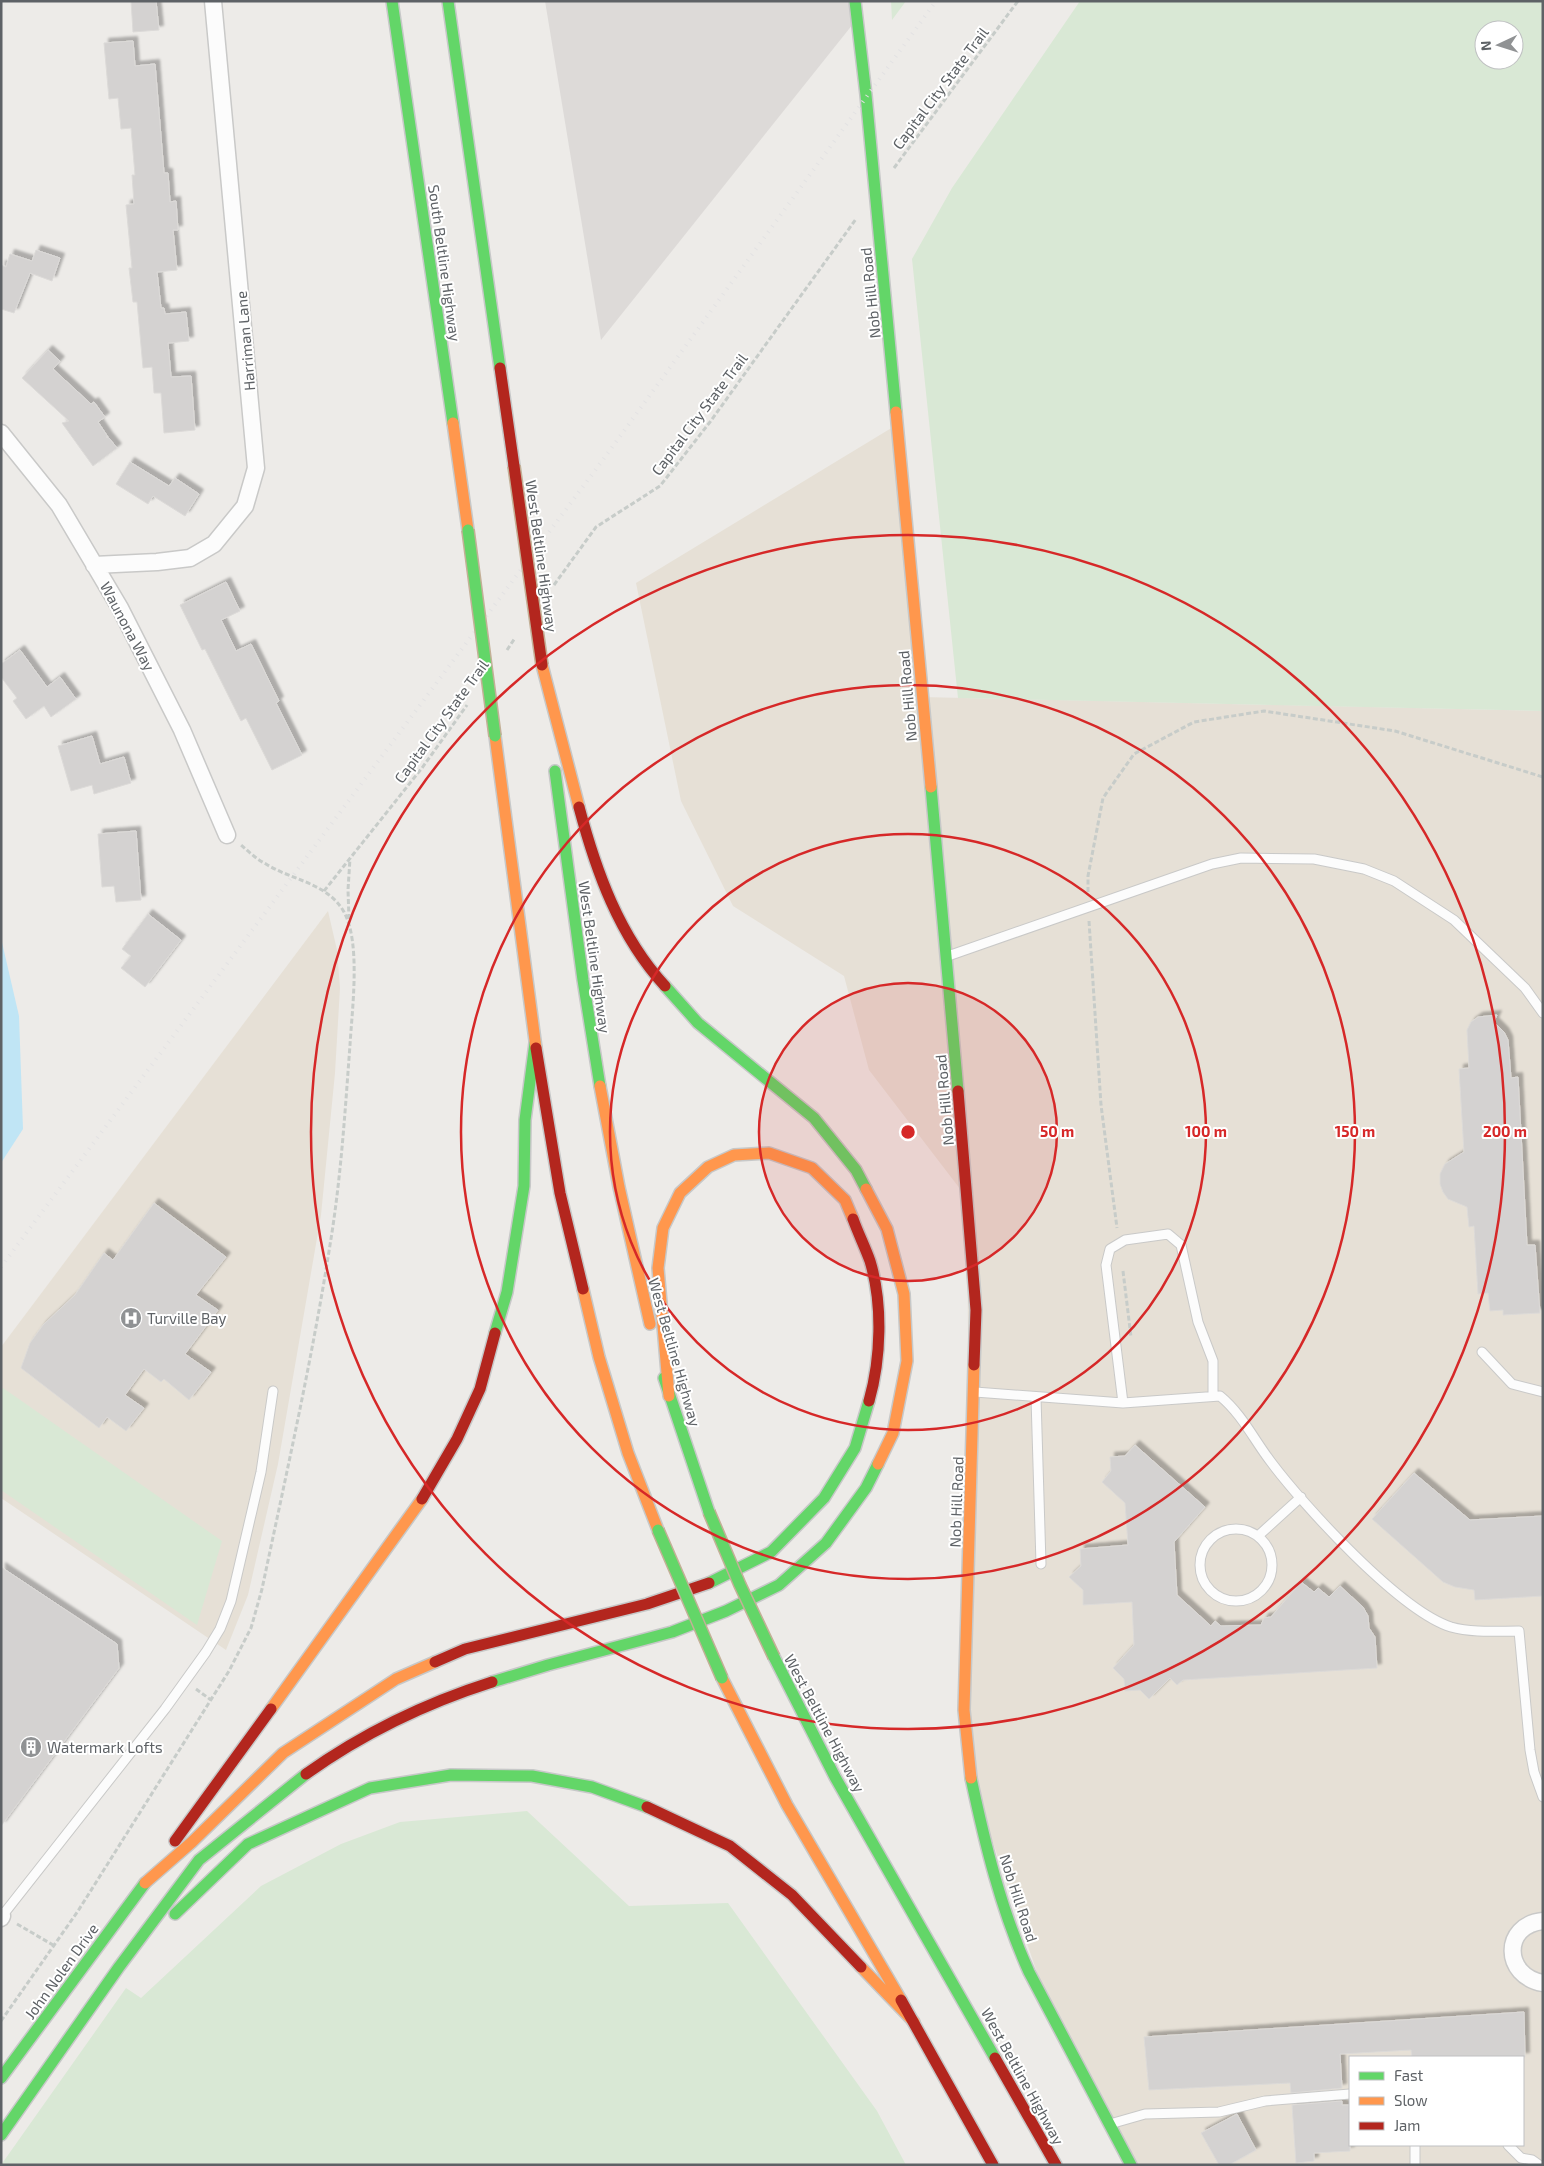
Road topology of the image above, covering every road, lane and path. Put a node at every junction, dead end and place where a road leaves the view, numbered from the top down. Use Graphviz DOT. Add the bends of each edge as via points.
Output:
graph roads {
  1 [pos="213,1"];
  2 [pos="392,1"];
  3 [pos="448,1"];
  4 [pos="855,1"];
  5 [pos="1018,1"];
  6 [pos="875,195"];
  7 [pos="1,434"];
  8 [pos="94,565"];
  9 [pos="549,591"];
  10 [pos="520,631"];
  11 [pos="503,655"];
  12 [pos="542,665"];
  13 [pos="468,704"];
  14 [pos="1543,777"];
  15 [pos="227,835"];
  16 [pos="350,858"];
  17 [pos="1088,908"];
  18 [pos="349,923"];
  19 [pos="946,957"];
  20 [pos="1543,1013"];
  21 [pos="535,1043"];
  22 [pos="1119,1244"];
  23 [pos="1132,1344"];
  24 [pos="1482,1352"];
  25 [pos="273,1391"];
  26 [pos="975,1392"];
  27 [pos="1543,1392"];
  28 [pos="1213,1395"];
  29 [pos="669,1396"];
  30 [pos="1036,1398"];
  31 [pos="1123,1403"];
  32 [pos="1301,1497"];
  33 [pos="1258,1536"];
  34 [pos="1042,1564"];
  35 [pos="1543,1797"];
  36 [pos="145,1883"];
  37 [pos="2,1917"];
  38 [pos="1543,1921"];
  39 [pos="53,1946"];
  40 [pos="119,1967"];
  41 [pos="1543,1983"];
  42 [pos="914,2022"];
  43 [pos="1,2078"];
  44 [pos="1349,2094"];
  45 [pos="1110,2124"];
  46 [pos="1,2135"];
  47 [pos="1415,2146"];
  48 [pos="1509,2146"];
  49 [pos="993,2165"];
  50 [pos="1056,2165"];
  51 [pos="1131,2165"];
  52 [pos="1416,2165"];
  53 [pos="1538,2165"];
  1 -- 8 [label="street, Harriman Lane" via="256,468 245,506 214,544 190,558"];
  2 -- 21 [label="main road, South Beltline Highway, bridge" via="468,530"];
  3 -- 12 [label="main road, West Beltline Highway, bridge"];
  4 -- 6 [label="main road, Nob Hill Road"];
  5 -- 6 [label="path, Capital City State Trail"];
  6 -- 9 [label="path, Capital City State Trail" via="672,472 660,486 596,527"];
  6 -- 19 [label="main road, Nob Hill Road"];
  7 -- 8 [label="street, Waunona Way" via="59,505"];
  8 -- 15 [label="street, Waunona Way" via="120,608 182,730"];
  10 -- 11 [label="path, Capital City State Trail"];
  12 -- 29 [label="main road, West Beltline Highway" via="596,1070 637,1272"];
  12 -- 40 [label="main road" via="591,851 616,914 651,971 698,1023 814,1118 856,1170 886,1229 904,1294 907,1361 893,1433 866,1488 826,1543 778,1585 726,1611 672,1632 548,1664 468,1690 408,1714 334,1754 199,1860"];
  13 -- 16 [label="path, Capital City State Trail"];
  14 -- 17 [label="path" via="1385,730 1264,711 1194,722 1134,754 1103,798 1088,876"];
  15 -- 16 [label="path, Capital City State Trail" via="266,865 324,891"];
  16 -- 18 [label="path"];
  17 -- 19 [label="lane"];
  17 -- 20 [label="lane" via="1212,864 1241,858 1314,859 1364,869 1394,881 1454,920 1525,988"];
  17 -- 22 [label="path" via="1101,1105"];
  19 -- 26 [label="main road, Nob Hill Road" via="976,1310"];
  21 -- 36 [label="main road" via="525,1120 524,1186 512,1273 480,1389 457,1439 426,1494"];
  21 -- 42 [label="main road, bridge" via="560,1193 600,1357 628,1452 658,1530 722,1678 787,1805"];
  22 -- 23 [label="path"];
  22 -- 28 [label="lane" via="1125,1240 1168,1234 1181,1245 1198,1322 1213,1361"];
  22 -- 31 [label="lane" via="1110,1249 1106,1265"];
  24 -- 27 [label="lane" via="1512,1384"];
  25 -- 37 [label="lane" via="260,1477 231,1601 220,1628 165,1709"];
  26 -- 30 [label="lane"];
  26 -- 45 [label="main road, Nob Hill Road" via="964,1710 971,1778 989,1854 1017,1945"];
  28 -- 31 [label="lane"];
  28 -- 32 [label="lane" via="1220,1396 1232,1406 1271,1462"];
  29 -- 36 [label="main road" via="658,1268 663,1228 680,1193 708,1167 734,1155 769,1153 812,1168 845,1200 870,1262 879,1315 874,1380 855,1448 824,1498 771,1552 717,1580 647,1604 465,1649 396,1679 283,1752 192,1842"];
  29 -- 50 [label="main road, West Beltline Highway, bridge" via="709,1512 774,1657 835,1777"];
  30 -- 31 [label="lane"];
  30 -- 34 [label="lane"];
  32 -- 33 [label="lane"];
  32 -- 35 [label="lane" via="1370,1570 1421,1612 1451,1626 1481,1631 1519,1631 1530,1750"];
  33 -- 33 [label="lane" via="1247,1530 1235,1529 1212,1538 1201,1560 1206,1584 1214,1593 1236,1601 1257,1594 1265,1586 1270,1576 1271,1554"];
  36 -- 43 [label="main road, John Nolen Drive"];
  37 -- 39 [label="path"];
  38 -- 41 [label="street" via="1520,1931 1512,1949 1516,1967 1523,1976"];
  40 -- 42 [label="main road" via="248,1844 370,1788 451,1775 532,1776 592,1787 660,1812 730,1846 792,1895"];
  40 -- 46 [label="main road"];
  42 -- 49 [label="main road"];
  44 -- 45 [label="lane" via="1265,2101 1219,2112 1145,2114"];
  45 -- 51 [label="main road, Nob Hill Road"];
  47 -- 52 [label="lane"];
  48 -- 53 [label="lane" via="1520,2158"];
}
